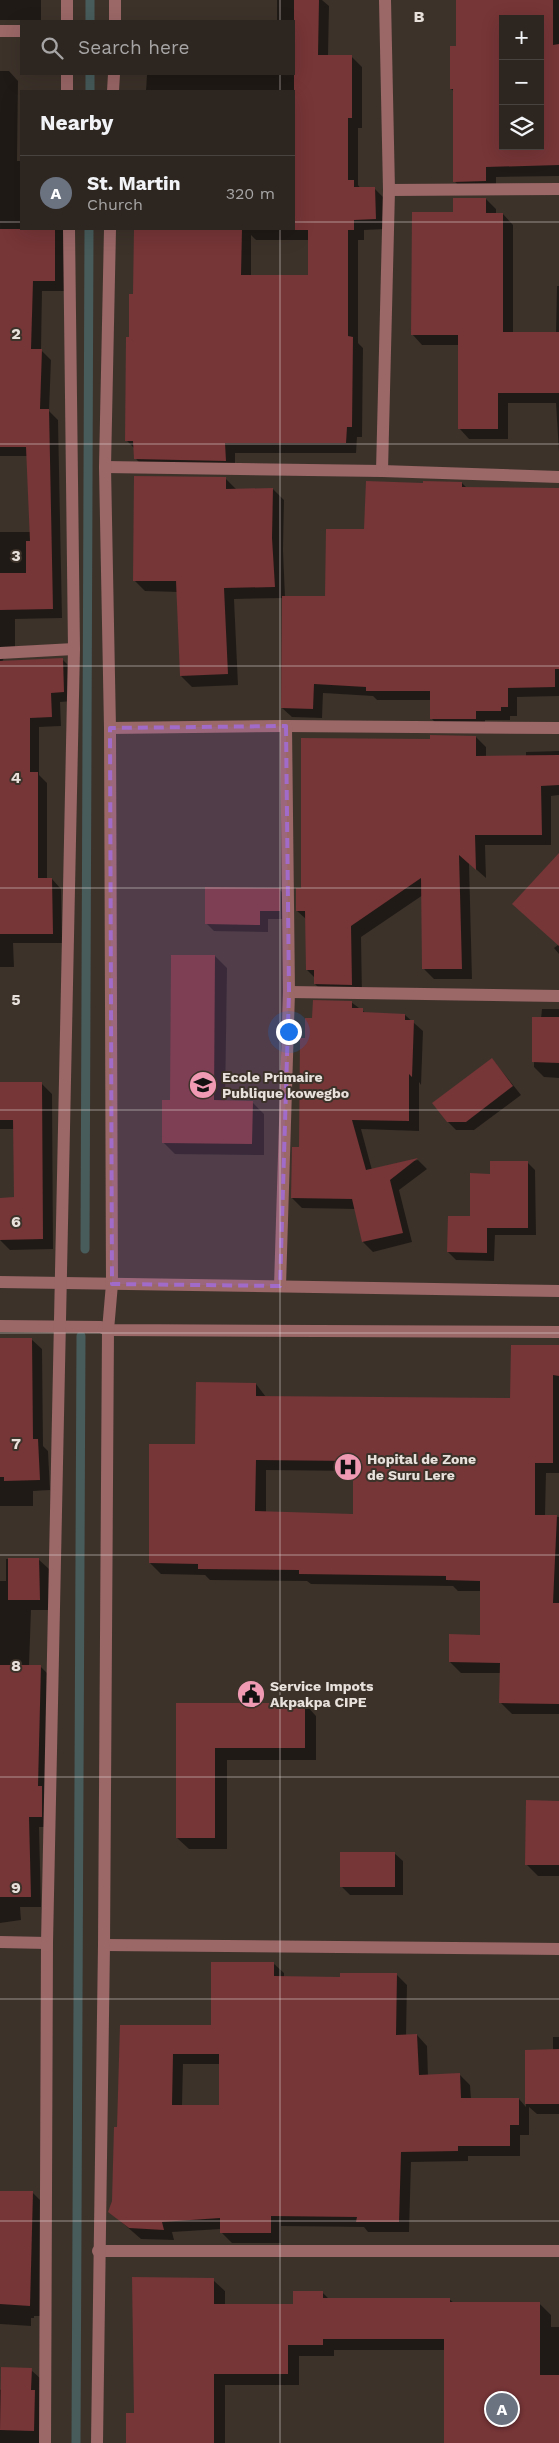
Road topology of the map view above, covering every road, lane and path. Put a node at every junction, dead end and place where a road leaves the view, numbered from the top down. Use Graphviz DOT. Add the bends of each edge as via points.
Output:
graph roads {
  1 [pos="67,0"];
  2 [pos="115,0"];
  3 [pos="384,0"];
  4 [pos="67,20"];
  5 [pos="115,20"];
  6 [pos="0,32"];
  7 [pos="20,32"];
  8 [pos="67,75"];
  9 [pos="114,75"];
  10 [pos="67,90"];
  11 [pos="113,90"];
  12 [pos="559,189"];
  13 [pos="389,190"];
  14 [pos="69,230"];
  15 [pos="110,230"];
  16 [pos="104,467"];
  17 [pos="382,471"];
  18 [pos="559,477"];
  19 [pos="74,650"];
  20 [pos="0,652"];
  21 [pos="286,726"];
  22 [pos="110,728"];
  23 [pos="559,728"];
  24 [pos="289,992"];
  25 [pos="559,996"];
  26 [pos="0,1282"];
  27 [pos="60,1282"];
  28 [pos="112,1284"];
  29 [pos="280,1286"];
  30 [pos="559,1291"];
  31 [pos="0,1326"];
  32 [pos="58,1326"];
  33 [pos="108,1330"];
  34 [pos="559,1332"];
  35 [pos="0,1942"];
  36 [pos="47,1943"];
  37 [pos="104,1945"];
  38 [pos="559,1949"];
  39 [pos="98,2251"];
  40 [pos="559,2252"];
  41 [pos="45,2443"];
  42 [pos="97,2443"];
  1 -- 4 [label="street"];
  2 -- 5 [label="street"];
  3 -- 13 [label="street"];
  6 -- 7 [label="street"];
  8 -- 10 [label="street"];
  9 -- 11 [label="street"];
  12 -- 13 [label="street"];
  13 -- 17 [label="street"];
  14 -- 19 [label="street"];
  15 -- 16 [label="street"];
  16 -- 17 [label="street"];
  16 -- 22 [label="street"];
  17 -- 18 [label="street"];
  19 -- 20 [label="street"];
  19 -- 27 [label="street"];
  21 -- 22 [label="street"];
  21 -- 23 [label="street"];
  21 -- 24 [label="street"];
  22 -- 28 [label="street"];
  24 -- 25 [label="street"];
  24 -- 29 [label="street"];
  26 -- 27 [label="street"];
  27 -- 28 [label="street"];
  27 -- 32 [label="street"];
  28 -- 29 [label="street"];
  28 -- 33 [label="street"];
  29 -- 30 [label="street"];
  31 -- 32 [label="street"];
  32 -- 33 [label="street"];
  32 -- 36 [label="street"];
  33 -- 34 [label="street"];
  33 -- 37 [label="street"];
  35 -- 36 [label="street"];
  36 -- 41 [label="street"];
  37 -- 38 [label="street"];
  37 -- 39 [label="street"];
  39 -- 40 [label="street"];
  39 -- 42 [label="street"];
}
